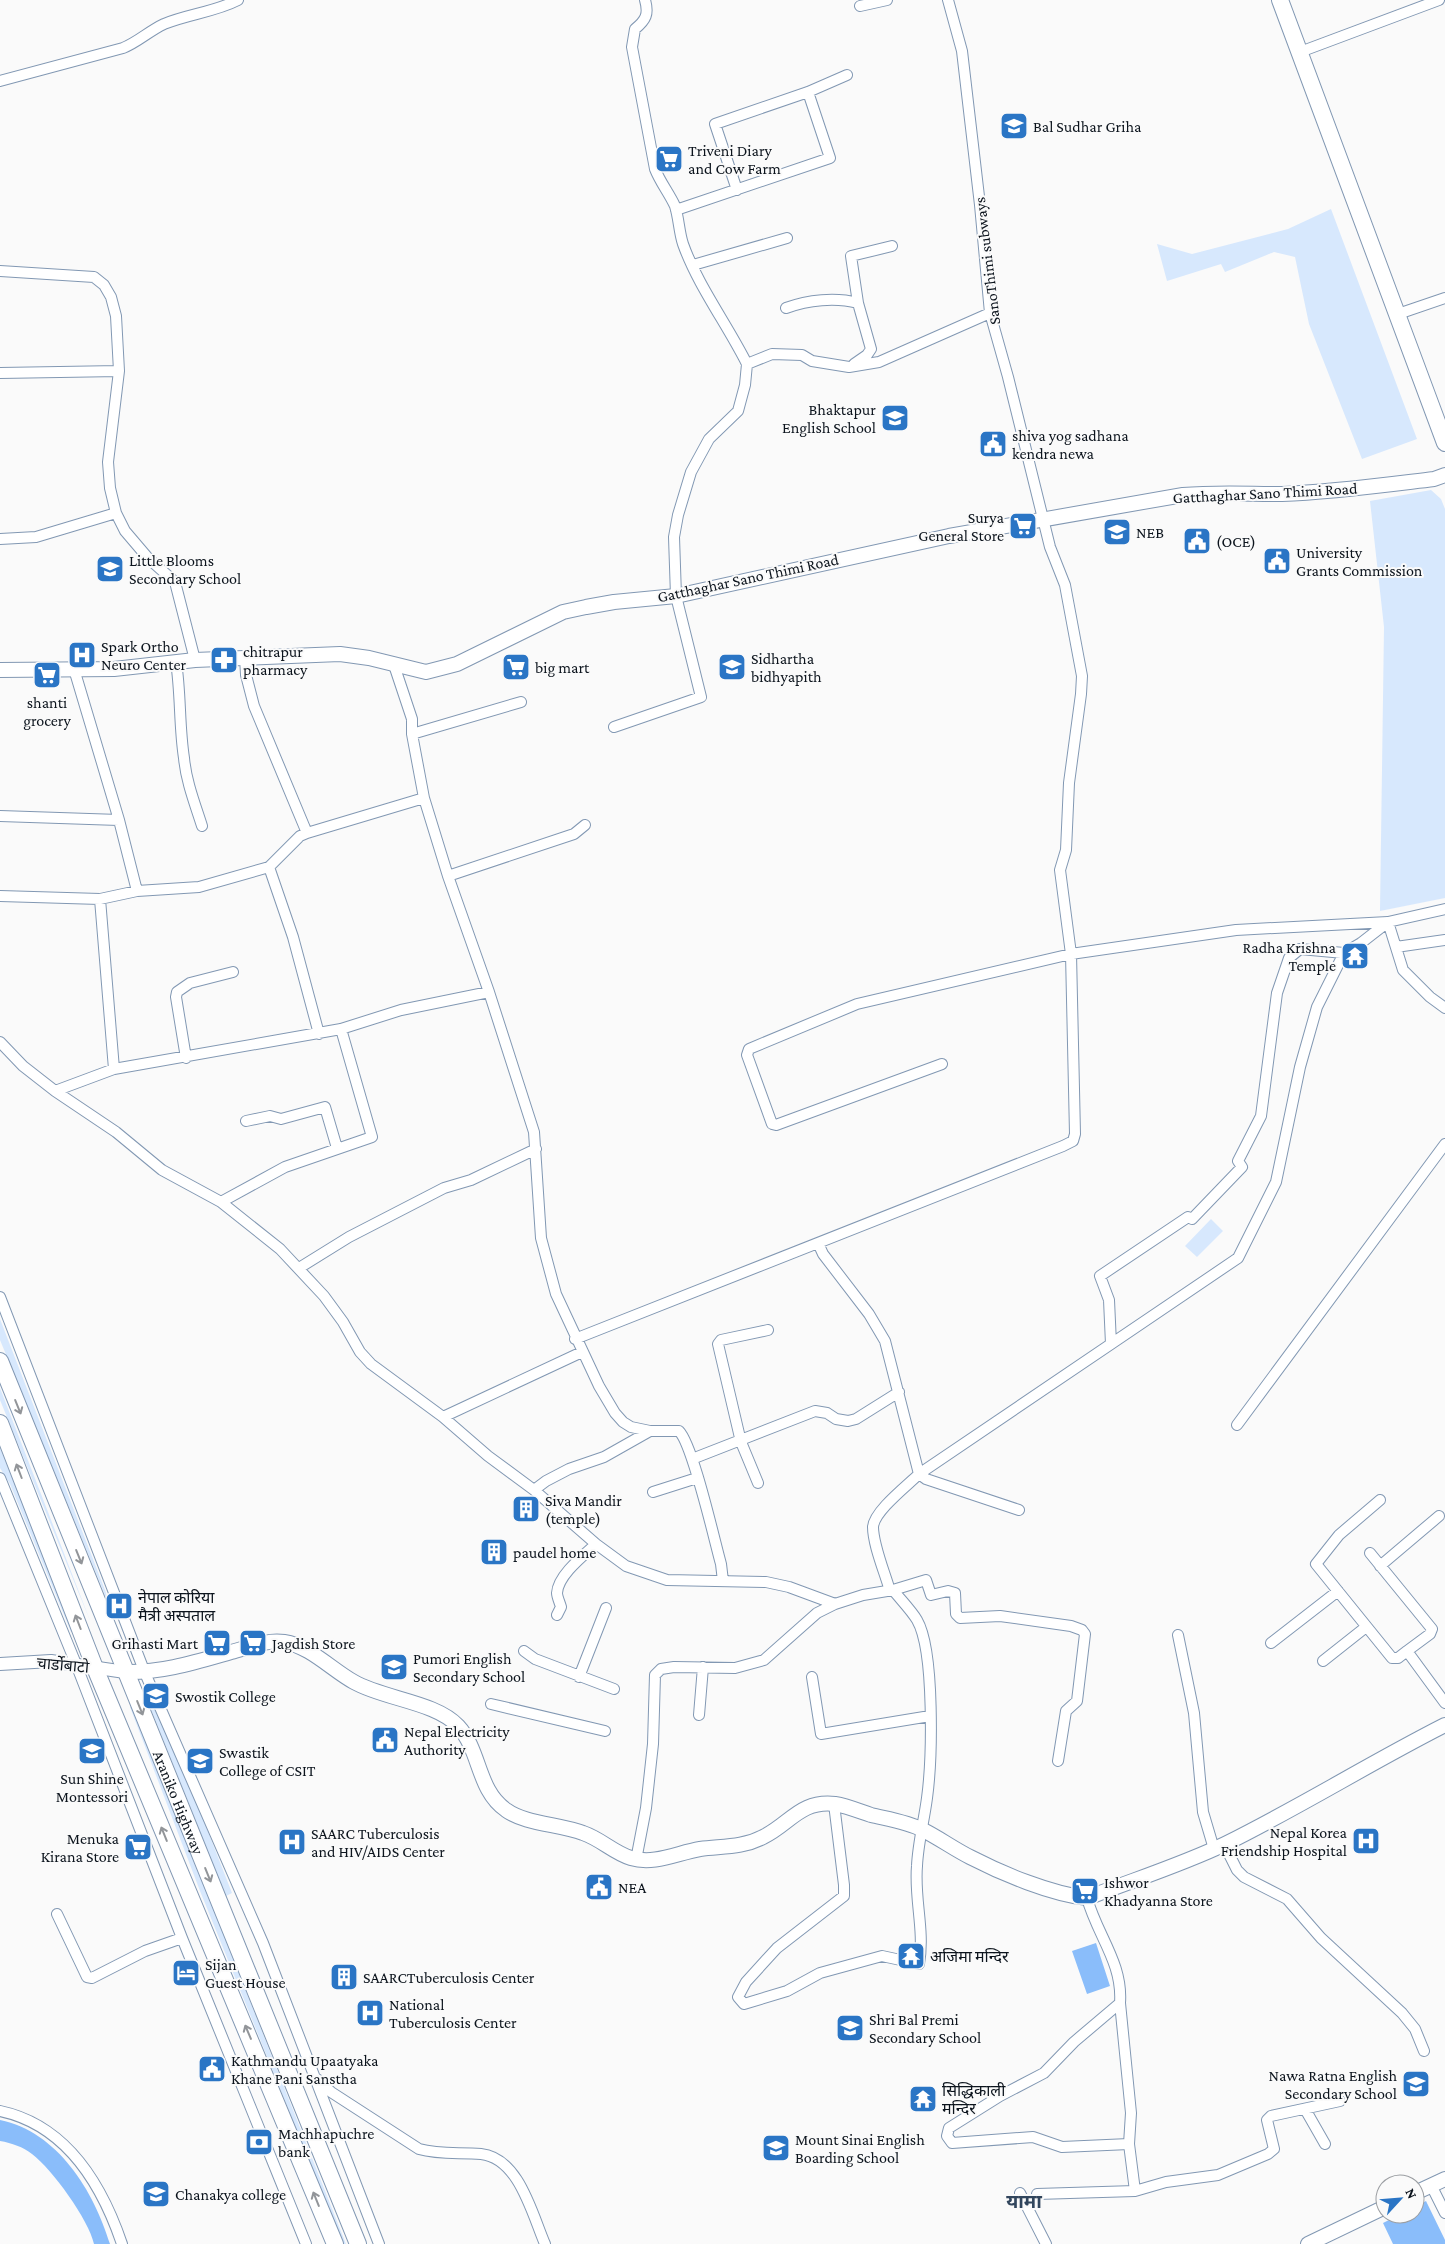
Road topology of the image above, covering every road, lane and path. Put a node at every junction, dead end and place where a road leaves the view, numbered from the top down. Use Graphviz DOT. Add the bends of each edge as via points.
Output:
graph roads {
  1 [pos="238,0"];
  2 [pos="645,0"];
  3 [pos="887,0"];
  4 [pos="948,0"];
  5 [pos="1280,0"];
  6 [pos="1439,0"];
  7 [pos="860,6"];
  8 [pos="1300,52"];
  9 [pos="847,75"];
  10 [pos="0,81"];
  11 [pos="808,92"];
  12 [pos="737,190"];
  13 [pos="676,210"];
  14 [pos="787,238"];
  15 [pos="892,246"];
  16 [pos="693,265"];
  17 [pos="0,271"];
  18 [pos="1445,298"];
  19 [pos="858,303"];
  20 [pos="786,308"];
  21 [pos="990,313"];
  22 [pos="1398,314"];
  23 [pos="747,364"];
  24 [pos="849,367"];
  25 [pos="119,371"];
  26 [pos="0,373"];
  27 [pos="1445,443"];
  28 [pos="1445,475"];
  29 [pos="116,514"];
  30 [pos="1044,518"];
  31 [pos="0,540"];
  32 [pos="676,596"];
  33 [pos="244,657"];
  34 [pos="195,660"];
  35 [pos="176,662"];
  36 [pos="394,665"];
  37 [pos="74,669"];
  38 [pos="0,670"];
  39 [pos="521,702"];
  40 [pos="614,727"];
  41 [pos="412,734"];
  42 [pos="424,798"];
  43 [pos="0,816"];
  44 [pos="120,820"];
  45 [pos="585,825"];
  46 [pos="202,826"];
  47 [pos="307,833"];
  48 [pos="269,867"];
  49 [pos="448,876"];
  50 [pos="137,891"];
  51 [pos="0,896"];
  52 [pos="100,899"];
  53 [pos="1445,909"];
  54 [pos="1388,922"];
  55 [pos="1445,940"];
  56 [pos="1396,947"];
  57 [pos="1344,953"];
  58 [pos="1071,954"];
  59 [pos="233,972"];
  60 [pos="489,992"];
  61 [pos="1445,1008"];
  62 [pos="341,1029"];
  63 [pos="320,1034"];
  64 [pos="0,1042"];
  65 [pos="186,1058"];
  66 [pos="942,1064"];
  67 [pos="114,1069"];
  68 [pos="55,1091"];
  69 [pos="246,1121"];
  70 [pos="1445,1144"];
  71 [pos="337,1148"];
  72 [pos="536,1149"];
  73 [pos="221,1202"];
  74 [pos="818,1243"];
  75 [pos="299,1268"];
  76 [pos="0,1297"];
  77 [pos="768,1330"];
  78 [pos="575,1339"];
  79 [pos="1111,1344"];
  80 [pos="582,1352"];
  81 [pos="0,1361"];
  82 [pos="899,1392"];
  83 [pos="443,1417"];
  84 [pos="0,1423"];
  85 [pos="1237,1425"];
  86 [pos="650,1431"];
  87 [pos="741,1442"];
  88 [pos="692,1460"];
  89 [pos="919,1474"];
  90 [pos="0,1478"];
  91 [pos="697,1478"];
  92 [pos="758,1483"];
  93 [pos="534,1490"];
  94 [pos="653,1492"];
  95 [pos="1380,1500"];
  96 [pos="1019,1510"];
  97 [pos="1439,1516"];
  98 [pos="596,1544"];
  99 [pos="1370,1553"];
  100 [pos="1380,1566"];
  101 [pos="724,1581"];
  102 [pos="892,1591"];
  103 [pos="1338,1591"];
  104 [pos="835,1604"];
  105 [pos="606,1608"];
  106 [pos="557,1616"];
  107 [pos="1366,1627"];
  108 [pos="1178,1635"];
  109 [pos="1271,1644"];
  110 [pos="524,1651"];
  111 [pos="1407,1651"];
  112 [pos="1323,1661"];
  113 [pos="0,1664"];
  114 [pos="76,1664"];
  115 [pos="703,1667"];
  116 [pos="95,1668"];
  117 [pos="125,1672"];
  118 [pos="145,1673"];
  119 [pos="579,1677"];
  120 [pos="812,1677"];
  121 [pos="614,1689"];
  122 [pos="1445,1703"];
  123 [pos="490,1704"];
  124 [pos="699,1715"];
  125 [pos="930,1716"];
  126 [pos="1445,1725"];
  127 [pos="605,1732"];
  128 [pos="1058,1761"];
  129 [pos="834,1804"];
  130 [pos="921,1829"];
  131 [pos="1219,1846"];
  132 [pos="636,1860"];
  133 [pos="1087,1898"];
  134 [pos="57,1914"];
  135 [pos="182,1938"];
  136 [pos="1120,2003"];
  137 [pos="1424,2050"];
  138 [pos="314,2077"];
  139 [pos="1340,2101"];
  140 [pos="1305,2109"];
  141 [pos="0,2111"];
  142 [pos="1129,2144"];
  143 [pos="1325,2144"];
  144 [pos="1445,2179"];
  145 [pos="1431,2185"];
  146 [pos="1425,2188"];
  147 [pos="1135,2191"];
  148 [pos="1020,2193"];
  149 [pos="1037,2194"];
  150 [pos="1375,2212"];
  151 [pos="1445,2213"];
  152 [pos="122,2244"];
  153 [pos="306,2244"];
  154 [pos="335,2244"];
  155 [pos="358,2244"];
  156 [pos="379,2244"];
  157 [pos="545,2244"];
  158 [pos="1046,2244"];
  159 [pos="1308,2244"];
  1 -- 10 [label="street" via="162,25 123,48"];
  2 -- 13 [label="street" via="648,13 635,29 632,47 655,169"];
  3 -- 7 [label="street"];
  4 -- 21 [label="street, SanoThimi subways" via="962,50"];
  5 -- 8 [label="main road"];
  6 -- 8 [label="street"];
  8 -- 22 [label="main road"];
  9 -- 11 [label="street"];
  11 -- 12 [label="street" via="830,158"];
  11 -- 12 [label="street" via="715,124"];
  12 -- 13 [label="street"];
  13 -- 16 [label="street"];
  14 -- 16 [label="street"];
  15 -- 19 [label="street" via="850,258"];
  16 -- 23 [label="street"];
  17 -- 25 [label="street" via="94,277 104,285 116,316"];
  18 -- 22 [label="street"];
  19 -- 20 [label="street" via="805,301"];
  19 -- 24 [label="street" via="871,349 868,355"];
  21 -- 24 [label="street" via="879,362"];
  21 -- 30 [label="street, SanoThimi subways"];
  22 -- 27 [label="main road"];
  23 -- 24 [label="street" via="772,354 802,355 812,361"];
  23 -- 32 [label="street" via="738,411 709,439 691,472 674,537"];
  25 -- 26 [label="street"];
  25 -- 29 [label="street" via="108,462"];
  28 -- 30 [label="main road, Gatthaghar Sano Thimi Road" via="1341,491 1183,495"];
  29 -- 31 [label="street" via="36,537"];
  29 -- 34 [label="street" via="124,531 175,582"];
  30 -- 32 [label="main road, Gatthaghar Sano Thimi Road"];
  30 -- 58 [label="street, SanoThimi subways" via="1050,547 1065,585 1082,676 1069,783 1066,850 1060,870"];
  32 -- 36 [label="main road, Gatthaghar Sano Thimi Road" via="614,602 563,612 441,669 426,672"];
  32 -- 40 [label="street" via="701,697"];
  33 -- 34 [label="main road, Gatthaghar Sano Thimi Road"];
  33 -- 36 [label="main road, Gatthaghar Sano Thimi Road" via="340,654"];
  33 -- 47 [label="street" via="254,706"];
  34 -- 35 [label="main road, Gatthaghar Sano Thimi Road"];
  35 -- 37 [label="main road, Gatthaghar Sano Thimi Road" via="114,669"];
  35 -- 46 [label="street" via="184,760"];
  36 -- 41 [label="street" via="409,706"];
  37 -- 38 [label="main road, Gatthaghar Sano Thimi Road"];
  37 -- 44 [label="street"];
  39 -- 41 [label="street"];
  41 -- 42 [label="street"];
  42 -- 47 [label="street"];
  42 -- 49 [label="street"];
  43 -- 44 [label="street"];
  44 -- 50 [label="street"];
  45 -- 49 [label="street" via="574,834"];
  47 -- 48 [label="street"];
  48 -- 50 [label="street" via="198,887"];
  48 -- 63 [label="street" via="293,937"];
  49 -- 60 [label="street"];
  50 -- 52 [label="street"];
  51 -- 52 [label="street"];
  52 -- 67 [label="street"];
  53 -- 54 [label="street"];
  54 -- 56 [label="street"];
  54 -- 57 [label="street"];
  54 -- 58 [label="street" via="1236,930"];
  55 -- 56 [label="street"];
  56 -- 61 [label="street" via="1403,970"];
  57 -- 79 [label="street" via="1317,1007 1300,1067 1276,1182 1238,1258"];
  57 -- 79 [label="street" via="1300,950 1289,958 1277,993 1261,1116 1238,1161 1242,1167 1192,1219 1188,1216 1100,1276 1109,1300"];
  58 -- 66 [label="street" via="857,1004 749,1049 747,1055 772,1124 776,1125"];
  58 -- 74 [label="street, SanoThimi subways" via="1073,1141"];
  59 -- 65 [label="street" via="190,983 177,992"];
  60 -- 62 [label="street" via="401,1010"];
  60 -- 72 [label="street" via="534,1132"];
  62 -- 63 [label="street"];
  62 -- 71 [label="street" via="372,1137"];
  63 -- 65 [label="street"];
  64 -- 68 [label="street" via="23,1066"];
  65 -- 67 [label="street"];
  67 -- 68 [label="street"];
  68 -- 73 [label="street" via="116,1132 162,1170"];
  69 -- 71 [label="street" via="270,1116 281,1119 325,1107"];
  70 -- 85 [label="street"];
  71 -- 73 [label="street" via="285,1167"];
  72 -- 75 [label="street" via="471,1180 444,1188 349,1237"];
  72 -- 78 [label="street" via="541,1238 556,1294"];
  73 -- 75 [label="street"];
  74 -- 78 [label="street"];
  74 -- 82 [label="street" via="885,1342"];
  75 -- 83 [label="street" via="324,1296 371,1364"];
  76 -- 118 [label="street"];
  77 -- 87 [label="street" via="721,1340 718,1344"];
  78 -- 80 [label="street"];
  79 -- 89 [label="street"];
  80 -- 83 [label="street"];
  80 -- 86 [label="street" via="619,1418 631,1427"];
  81 -- 117 [label="main road, Araniko Highway, one-way"];
  82 -- 87 [label="street" via="848,1422 827,1412 815,1411"];
  82 -- 89 [label="street"];
  83 -- 93 [label="street"];
  116 -- 84 [label="main road, Araniko Highway, one-way"];
  86 -- 88 [label="street" via="679,1431 684,1435"];
  86 -- 93 [label="street" via="604,1457 569,1469"];
  87 -- 88 [label="street"];
  87 -- 92 [label="street"];
  88 -- 91 [label="street"];
  89 -- 96 [label="street"];
  89 -- 102 [label="street" via="879,1514 873,1525"];
  90 -- 114 [label="street"];
  91 -- 94 [label="street"];
  91 -- 101 [label="street"];
  93 -- 98 [label="street"];
  95 -- 103 [label="street" via="1339,1535 1316,1564"];
  97 -- 100 [label="street"];
  98 -- 101 [label="street" via="626,1566 667,1580"];
  98 -- 106 [label="street" via="568,1571 558,1587 556,1595 561,1612"];
  99 -- 100 [label="street"];
  100 -- 111 [label="street" via="1432,1629"];
  101 -- 104 [label="street" via="781,1585"];
  102 -- 104 [label="street" via="863,1595"];
  102 -- 125 [label="street" via="918,1622 930,1682"];
  102 -- 128 [label="street" via="926,1580 931,1595 948,1591 955,1593 956,1614 960,1618 1000,1616 1082,1630 1077,1701 1066,1712"];
  103 -- 107 [label="street"];
  103 -- 109 [label="street"];
  104 -- 115 [label="street" via="817,1613 764,1660 735,1668"];
  105 -- 119 [label="street"];
  107 -- 111 [label="street" via="1392,1658 1398,1658"];
  107 -- 112 [label="street"];
  108 -- 131 [label="street" via="1194,1713 1203,1812"];
  110 -- 119 [label="street" via="535,1659"];
  111 -- 122 [label="street"];
  113 -- 114 [label="street, चार्डोबाटो" via="51,1661"];
  114 -- 116 [label="street, चार्डोबाटो"];
  114 -- 135 [label="street"];
  115 -- 124 [label="street"];
  115 -- 132 [label="street" via="674,1667 661,1669 655,1674 653,1744"];
  116 -- 117 [label="street, चार्डोबाटो"];
  154 -- 116 [label="main road, Araniko Highway, one-way"];
  117 -- 118 [label="main road"];
  117 -- 155 [label="main road, Araniko Highway, one-way"];
  118 -- 132 [label="main road" via="264,1643 292,1644 355,1683 450,1719 467,1738 481,1778 504,1809 514,1815 580,1831"];
  118 -- 138 [label="street" via="263,1943"];
  119 -- 121 [label="street"];
  120 -- 125 [label="street" via="821,1734"];
  123 -- 127 [label="street"];
  125 -- 130 [label="street" via="927,1798"];
  126 -- 131 [label="main road"];
  129 -- 130 [label="main road"];
  129 -- 130 [label="street" via="844,1896 777,1948 746,1982 738,1997 744,2004 787,1991 820,1973 882,1956 919,1964 922,1936 916,1894"];
  129 -- 132 [label="main road" via="814,1805 798,1811 778,1828 751,1843"];
  130 -- 133 [label="main road" via="1000,1872"];
  131 -- 133 [label="main road"];
  131 -- 137 [label="street" via="1244,1877 1287,1899 1321,1938 1402,2012 1415,2029"];
  133 -- 136 [label="street" via="1114,1960 1121,1990"];
  134 -- 135 [label="street" via="87,1977 92,1978 145,1951"];
  135 -- 153 [label="street"];
  136 -- 142 [label="street" via="1131,2113"];
  136 -- 142 [label="street" via="1044,2073 948,2128 947,2136 952,2143 1032,2137 1062,2147"];
  138 -- 156 [label="street"];
  138 -- 157 [label="street" via="331,2092 420,2149 435,2154 482,2154 501,2160 516,2177"];
  139 -- 140 [label="street"];
  140 -- 143 [label="street"];
  140 -- 147 [label="street" via="1271,2116 1268,2120 1274,2149 1268,2154 1218,2174 1166,2182"];
  141 -- 152 [label="street" via="42,2127 70,2149 104,2199"];
  142 -- 147 [label="street"];
  144 -- 145 [label="main road"];
  145 -- 146 [label="main road"];
  145 -- 151 [label="street"];
  147 -- 149 [label="street"];
  148 -- 158 [label="street"];
  150 -- 159 [label="main road"];
}
